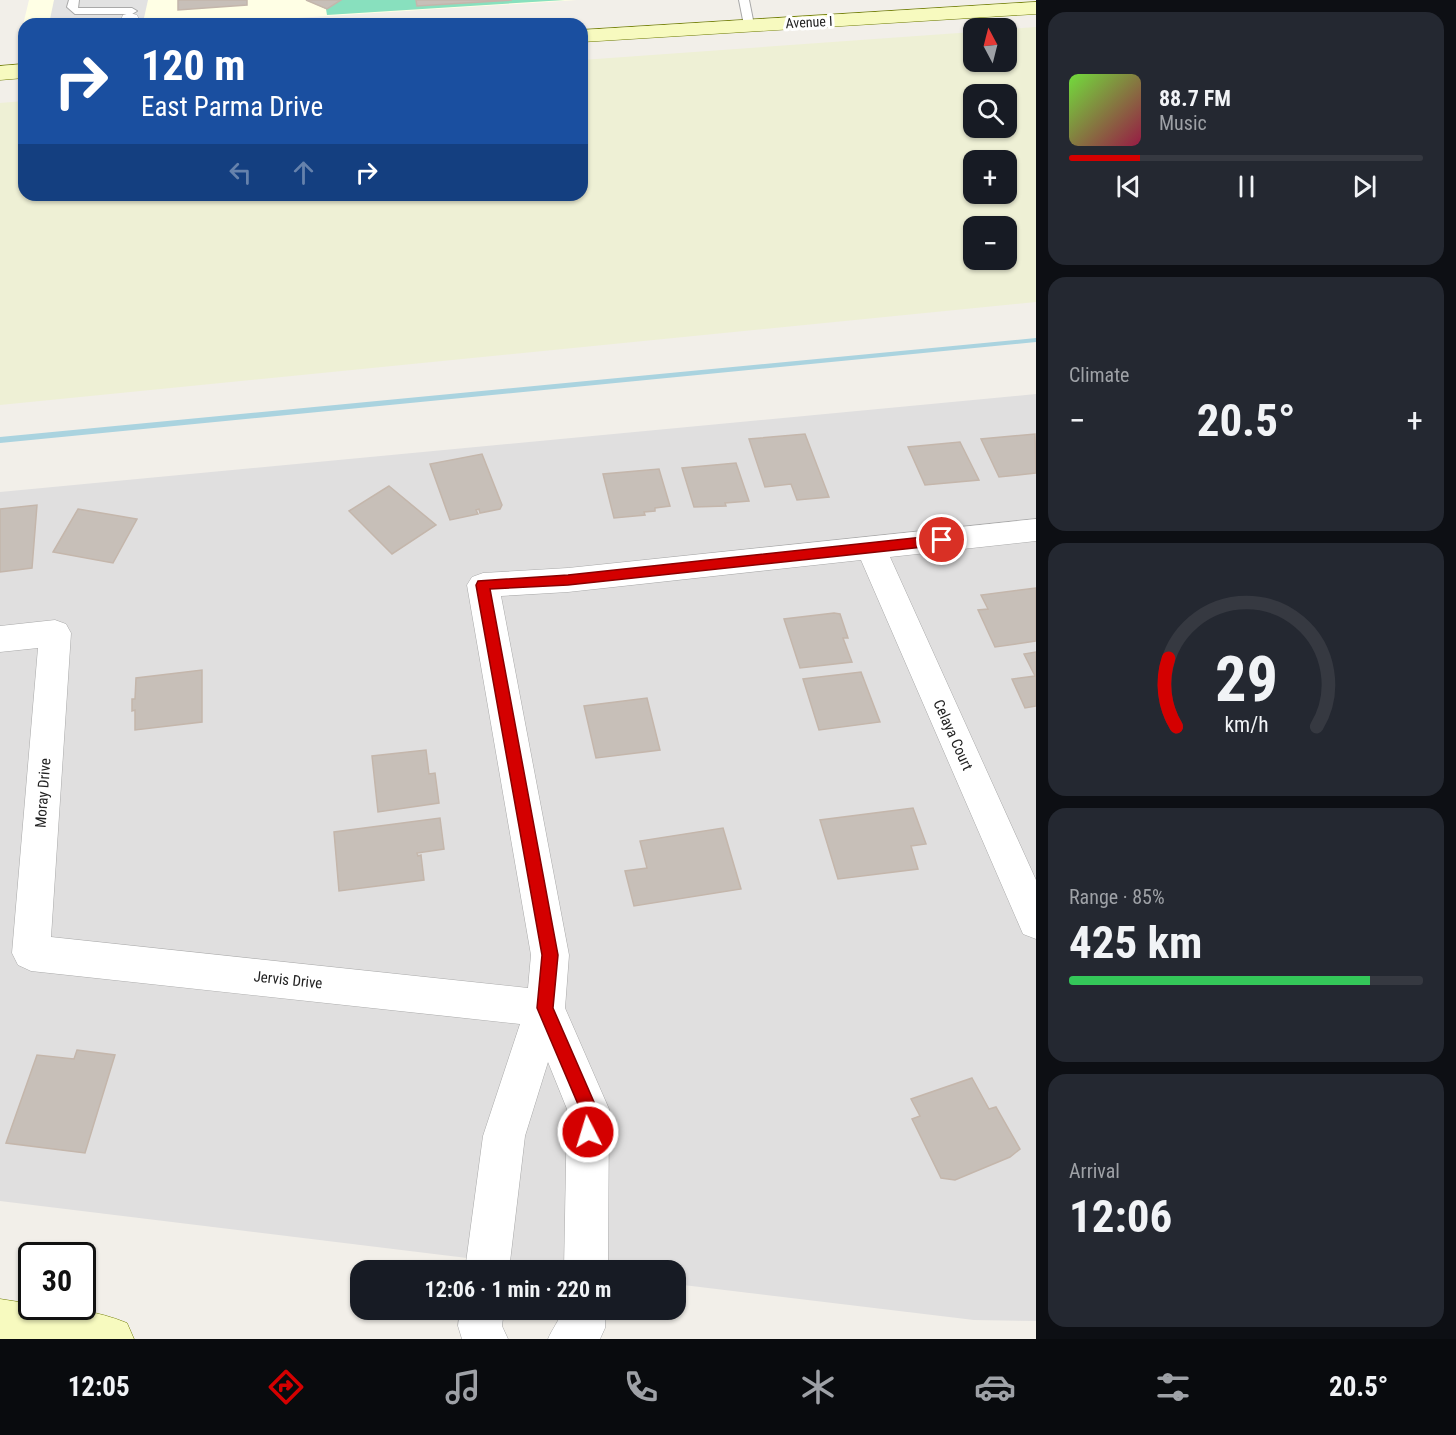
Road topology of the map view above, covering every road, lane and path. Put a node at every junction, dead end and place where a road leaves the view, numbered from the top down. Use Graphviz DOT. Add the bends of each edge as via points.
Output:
graph roads {
  1 [pos="74,0"];
  2 [pos="744,0"];
  3 [pos="1028,6"];
  4 [pos="131,14"];
  5 [pos="749,26"];
  6 [pos="588,36"];
  7 [pos="18,72"];
  8 [pos="0,73"];
  9 [pos="1036,530"];
  10 [pos="871,548"];
  11 [pos="0,639"];
  12 [pos="1036,922"];
  13 [pos="31,952"];
  14 [pos="545,1008"];
  15 [pos="488,1260"];
  16 [pos="586,1260"];
  17 [pos="481,1320"];
  18 [pos="583,1320"];
  19 [pos="0,1321"];
  20 [pos="111,1339"];
  21 [pos="485,1339"];
  22 [pos="571,1339"];
  1 -- 4 [label="lane" via="75,11"];
  2 -- 5 [label="lane"];
  3 -- 5 [label="main road, Avenue I"];
  5 -- 6 [label="main road, Avenue I"];
  7 -- 8 [label="main road"];
  9 -- 10 [label="street"];
  10 -- 12 [label="street, Celaya Court"];
  10 -- 14 [label="street" via="568,580 483,585 550,955"];
  11 -- 13 [label="street, Moray Drive" via="55,633"];
  13 -- 14 [label="street, Jervis Drive"];
  14 -- 15 [label="street" via="504,1136"];
  14 -- 16 [label="street" via="588,1109"];
  17 -- 21 [label="street"];
  18 -- 22 [label="street" via="582,1328"];
  19 -- 20 [label="main road"];
}
